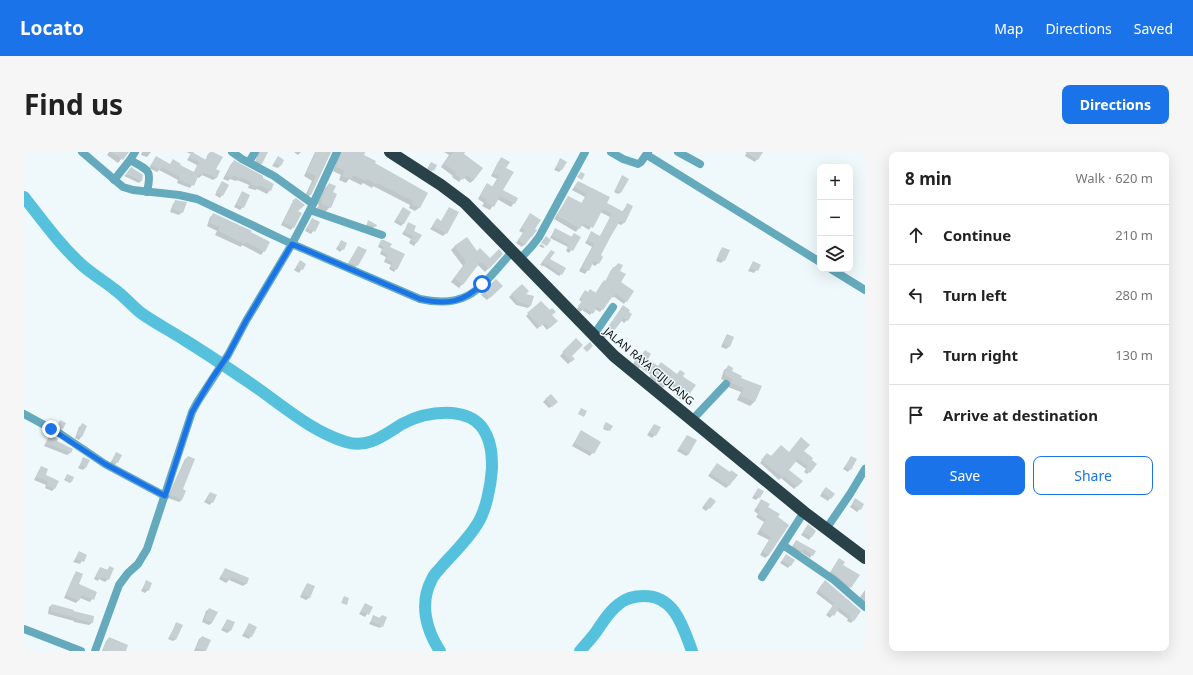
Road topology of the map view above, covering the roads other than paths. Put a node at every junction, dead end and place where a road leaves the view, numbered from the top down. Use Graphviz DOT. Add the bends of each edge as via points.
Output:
graph roads {
  1 [pos="82,152"];
  2 [pos="135,152"];
  3 [pos="232,152"];
  4 [pos="255,152"];
  5 [pos="337,152"];
  6 [pos="390,152"];
  7 [pos="585,152"];
  8 [pos="612,152"];
  9 [pos="678,152"];
  10 [pos="648,153"];
  11 [pos="130,160"];
  12 [pos="249,162"];
  13 [pos="700,164"];
  14 [pos="114,180"];
  15 [pos="147,192"];
  16 [pos="312,207"];
  17 [pos="382,235"];
  18 [pos="292,244"];
  19 [pos="515,256"];
  20 [pos="817,260"];
  21 [pos="836,272"];
  22 [pos="865,290"];
  23 [pos="613,307"];
  24 [pos="593,336"];
  25 [pos="726,384"];
  26 [pos="24,414"];
  27 [pos="692,420"];
  28 [pos="865,469"];
  29 [pos="165,496"];
  30 [pos="804,512"];
  31 [pos="826,529"];
  32 [pos="783,545"];
  33 [pos="865,558"];
  34 [pos="762,578"];
  35 [pos="865,607"];
  36 [pos="24,629"];
  37 [pos="80,651"];
  38 [pos="95,651"];
  1 -- 14 [label="street"];
  2 -- 11 [label="street"];
  3 -- 12 [label="street"];
  4 -- 12 [label="street"];
  5 -- 16 [label="street"];
  6 -- 19 [label="highway, JALAN RAYA CIJULANG" via="465,203"];
  7 -- 19 [label="street" via="532,246"];
  8 -- 10 [label="street" via="634,164 641,162"];
  9 -- 13 [label="street"];
  10 -- 20 [label="street"];
  11 -- 14 [label="street"];
  11 -- 15 [label="street" via="149,172"];
  12 -- 16 [label="street" via="274,176"];
  14 -- 15 [label="street" via="123,187"];
  15 -- 18 [label="street" via="197,199"];
  16 -- 17 [label="street"];
  16 -- 18 [label="street"];
  18 -- 19 [label="street" via="420,299 433,302 448,302 472,294"];
  18 -- 29 [label="street" via="192,412"];
  19 -- 24 [label="highway, JALAN RAYA CIJULANG"];
  21 -- 22 [label="street"];
  23 -- 24 [label="street"];
  24 -- 27 [label="highway, JALAN RAYA CIJULANG"];
  25 -- 27 [label="street"];
  26 -- 29 [label="street" via="105,464"];
  27 -- 30 [label="highway, JALAN RAYA CIJULANG"];
  28 -- 31 [label="street"];
  29 -- 38 [label="street" via="147,549 138,564 119,585"];
  30 -- 31 [label="highway, JALAN RAYA CIJULANG"];
  30 -- 32 [label="street"];
  31 -- 33 [label="highway, JALAN RAYA CIJULANG"];
  32 -- 34 [label="street"];
  32 -- 35 [label="street" via="834,580"];
  36 -- 37 [label="street"];
}
